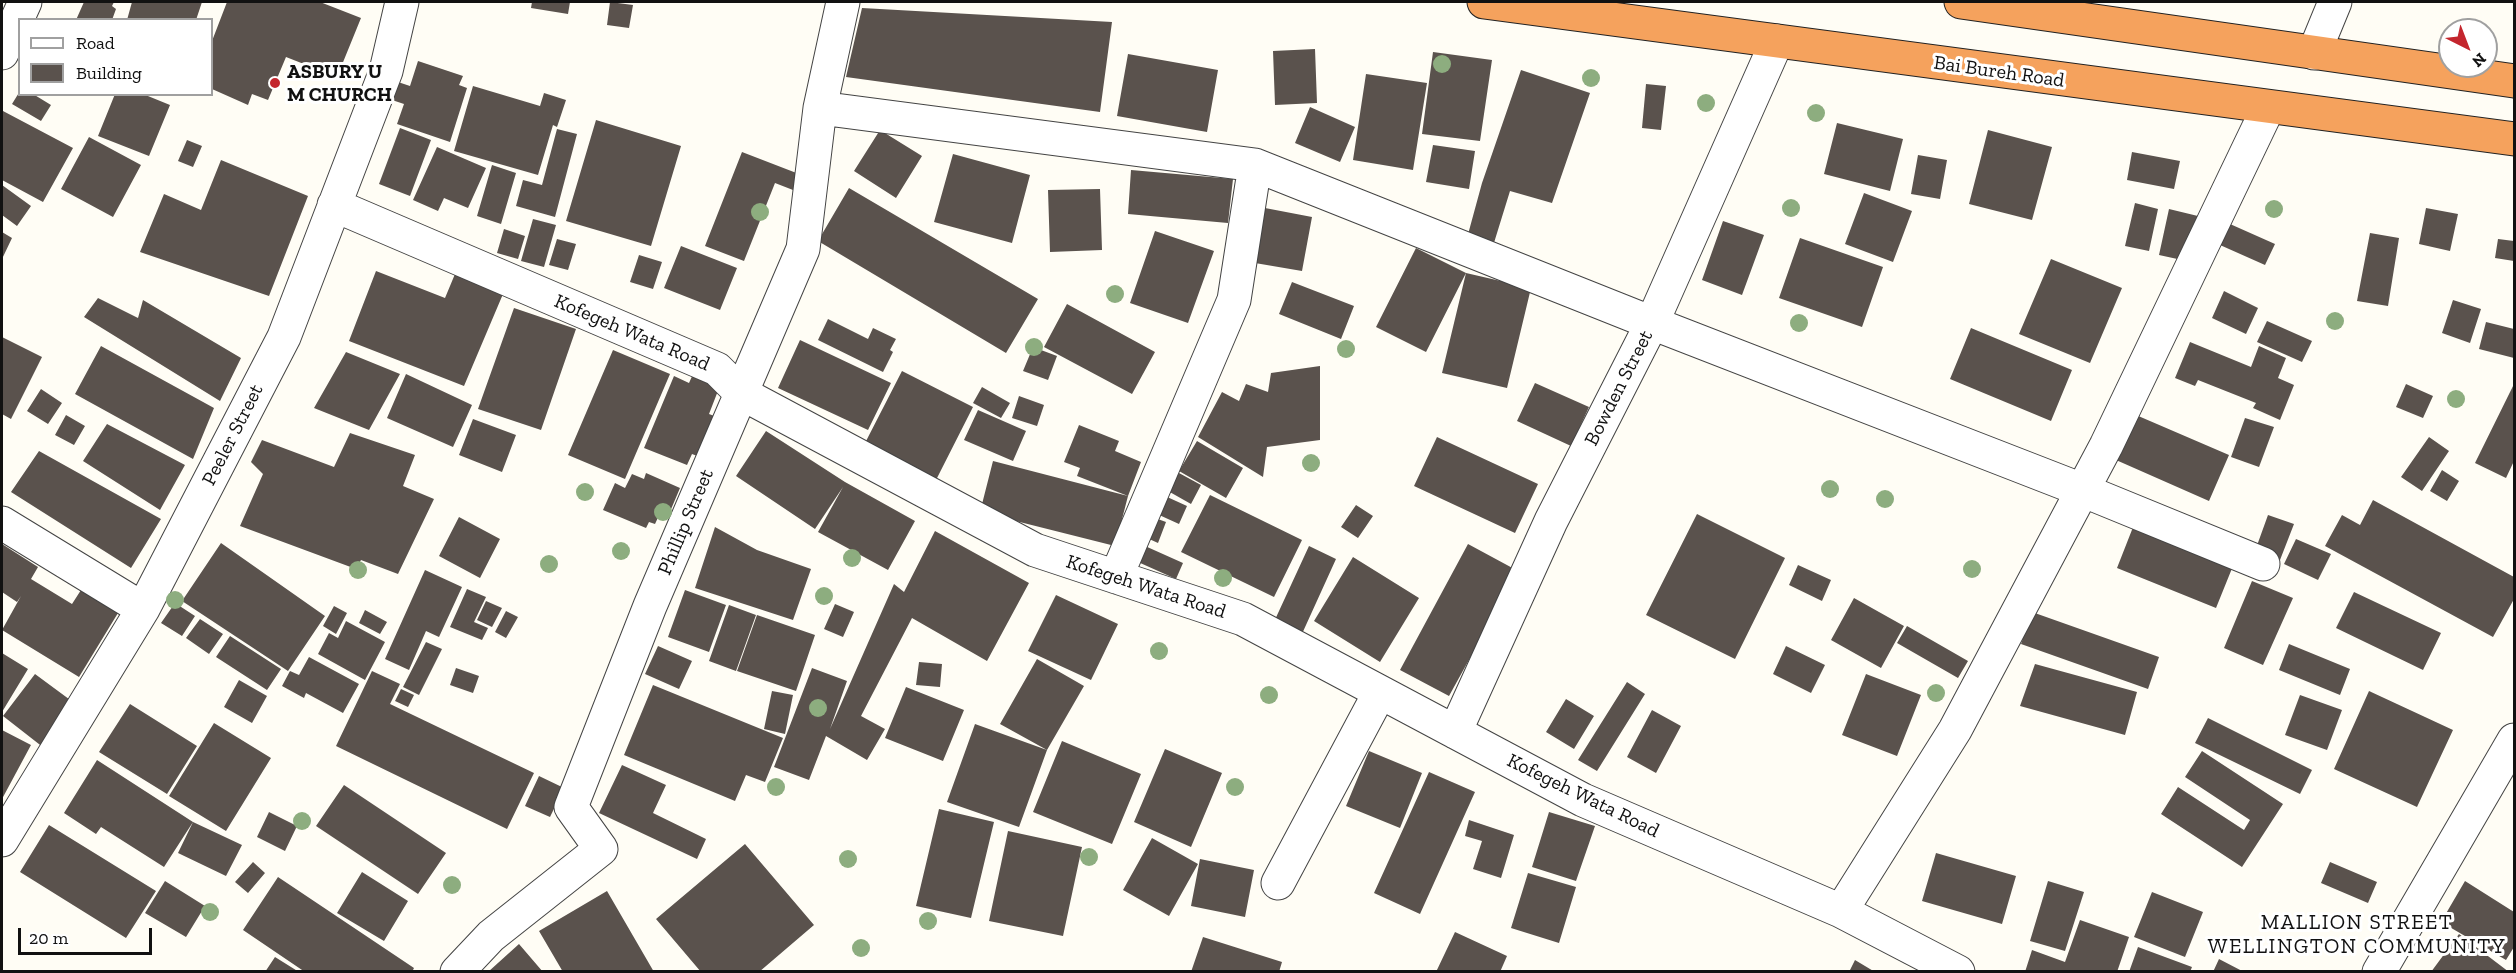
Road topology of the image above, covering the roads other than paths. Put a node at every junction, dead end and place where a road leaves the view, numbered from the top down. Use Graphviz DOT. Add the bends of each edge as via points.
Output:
graph roads {
  1 [pos="25,2"];
  2 [pos="402,2"];
  3 [pos="843,2"];
  4 [pos="1484,2"];
  5 [pos="1961,2"];
  6 [pos="2335,2"];
  7 [pos="1777,40"];
  8 [pos="2,53"];
  9 [pos="2314,53"];
  10 [pos="2514,81"];
  11 [pos="820,108"];
  12 [pos="2268,108"];
  13 [pos="2514,139"];
  14 [pos="1255,165"];
  15 [pos="334,205"];
  16 [pos="1652,323"];
  17 [pos="741,393"];
  18 [pos="2082,490"];
  19 [pos="2,523"];
  20 [pos="2263,564"];
  21 [pos="1116,577"];
  22 [pos="143,609"];
  23 [pos="1380,692"];
  24 [pos="1455,732"];
  25 [pos="2514,740"];
  26 [pos="2,840"];
  27 [pos="1278,883"];
  28 [pos="1841,911"];
  29 [pos="457,972"];
  30 [pos="1958,972"];
  31 [pos="2379,972"];
  1 -- 8 [label="street"];
  2 -- 15 [label="street, Peeler Street" via="386,70"];
  3 -- 11 [label="street, Phillip Street"];
  4 -- 7 [label="highway, Bai Bureh Road"];
  5 -- 9 [label="highway"];
  6 -- 9 [label="street"];
  7 -- 12 [label="highway, Bai Bureh Road"];
  7 -- 16 [label="street, Bowden Street"];
  9 -- 10 [label="highway"];
  11 -- 14 [label="street"];
  11 -- 17 [label="street, Phillip Street" via="802,249"];
  12 -- 13 [label="highway, Bai Bureh Road"];
  12 -- 18 [label="street"];
  14 -- 16 [label="street"];
  14 -- 21 [label="street" via="1234,300"];
  15 -- 17 [label="street, Kofegeh Wata Road" via="717,369"];
  15 -- 22 [label="street, Peeler Street" via="284,337"];
  16 -- 18 [label="street"];
  16 -- 24 [label="street, Bowden Street" via="1551,522"];
  17 -- 21 [label="street, Kofegeh Wata Road" via="1035,550"];
  17 -- 29 [label="street, Phillip Street" via="570,807 601,849 491,936"];
  18 -- 20 [label="street"];
  18 -- 28 [label="street" via="1955,730"];
  19 -- 22 [label="street"];
  21 -- 23 [label="street, Kofegeh Wata Road" via="1243,620"];
  22 -- 26 [label="street, Peeler Street"];
  23 -- 24 [label="street, Kofegeh Wata Road"];
  23 -- 27 [label="street"];
  24 -- 28 [label="street, Kofegeh Wata Road" via="1583,801"];
  25 -- 31 [label="street"];
  28 -- 30 [label="street, Kofegeh Wata Road"];
}
